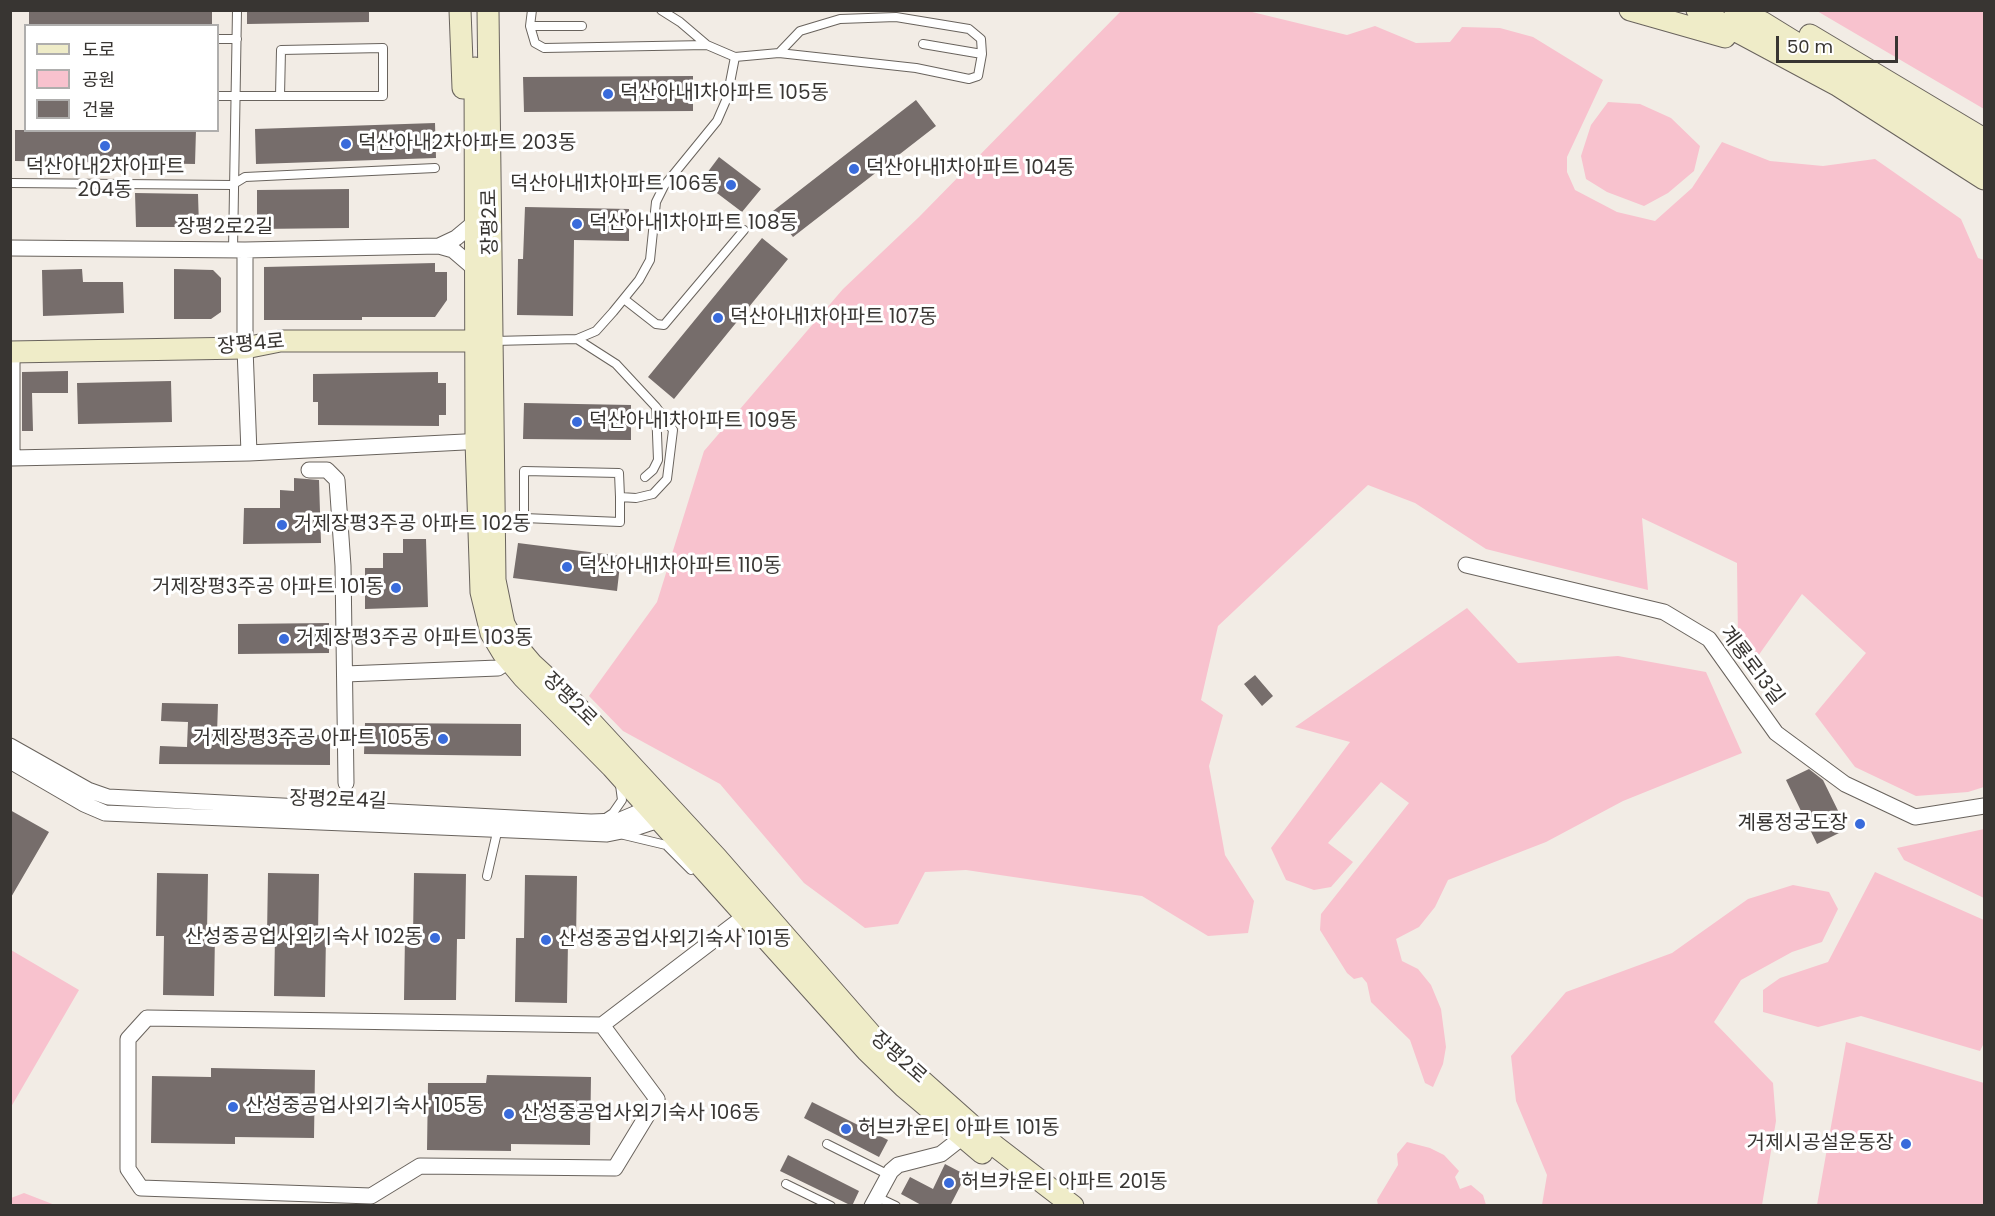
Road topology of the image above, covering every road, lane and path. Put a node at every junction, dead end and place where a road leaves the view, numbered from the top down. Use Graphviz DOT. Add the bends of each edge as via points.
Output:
graph roads {
  1 [pos="237,10"];
  2 [pos="460,10"];
  3 [pos="475,10"];
  4 [pos="488,10"];
  5 [pos="496,10"];
  6 [pos="532,10"];
  7 [pos="661,10"];
  8 [pos="1630,10"];
  9 [pos="1697,10"];
  10 [pos="1735,10"];
  11 [pos="1769,10"];
  12 [pos="530,26"];
  13 [pos="582,26"];
  14 [pos="219,39"];
  15 [pos="237,39"];
  16 [pos="923,44"];
  17 [pos="707,45"];
  18 [pos="779,53"];
  19 [pos="982,54"];
  20 [pos="1781,55"];
  21 [pos="735,57"];
  22 [pos="219,96"];
  23 [pos="235,96"];
  24 [pos="280,96"];
  25 [pos="1984,139"];
  26 [pos="482,143"];
  27 [pos="1984,159"];
  28 [pos="435,168"];
  29 [pos="1984,179"];
  30 [pos="12,183"];
  31 [pos="232,185"];
  32 [pos="474,223"];
  33 [pos="744,230"];
  34 [pos="439,246"];
  35 [pos="10,248"];
  36 [pos="239,250"];
  37 [pos="474,268"];
  38 [pos="624,299"];
  39 [pos="577,339"];
  40 [pos="483,341"];
  41 [pos="245,348"];
  42 [pos="11,352"];
  43 [pos="656,407"];
  44 [pos="484,441"];
  45 [pos="249,453"];
  46 [pos="309,470"];
  47 [pos="645,477"];
  48 [pos="620,497"];
  49 [pos="1466,565"];
  50 [pos="515,656"];
  51 [pos="345,674"];
  52 [pos="10,746"];
  53 [pos="10,761"];
  54 [pos="612,767"];
  55 [pos="346,783"];
  56 [pos="658,806"];
  57 [pos="1984,806"];
  58 [pos="499,823"];
  59 [pos="602,828"];
  60 [pos="487,876"];
  61 [pos="710,876"];
  62 [pos="752,911"];
  63 [pos="602,1025"];
  64 [pos="968,1132"];
  65 [pos="827,1144"];
  66 [pos="889,1175"];
  67 [pos="786,1184"];
  68 [pos="875,1201"];
  69 [pos="831,1206"];
  70 [pos="896,1206"];
  71 [pos="1055,1206"];
  72 [pos="1073,1206"];
  1 -- 15 [label="lane"];
  2 -- 26 [label="street" via="465,132"];
  3 -- 26 [label="street, 장평2로"];
  4 -- 26 [label="street, 장평2로"];
  5 -- 26 [label="street" via="498,136"];
  6 -- 12 [label="lane"];
  7 -- 17 [label="lane"];
  8 -- 20 [label="street"];
  9 -- 20 [label="street"];
  10 -- 27 [label="street" via="1762,22"];
  11 -- 25 [label="street"];
  12 -- 13 [label="lane"];
  12 -- 17 [label="lane" via="534,43 544,48"];
  14 -- 15 [label="lane"];
  15 -- 23 [label="lane"];
  16 -- 19 [label="lane"];
  17 -- 21 [label="lane"];
  18 -- 19 [label="lane" via="916,68 969,79 978,76"];
  18 -- 19 [label="lane" via="800,31 840,18 896,17 969,29 981,39"];
  18 -- 21 [label="lane"];
  20 -- 29 [label="street" via="1837,85"];
  21 -- 38 [label="lane" via="727,98 717,122 675,171 656,202 650,260"];
  22 -- 23 [label="lane"];
  23 -- 24 [label="lane"];
  23 -- 31 [label="lane"];
  24 -- 24 [label="lane" via="383,96 383,48 281,50"];
  26 -- 32 [label="street, 장평2로"];
  26 -- 40 [label="street, 장평2로"];
  28 -- 31 [label="lane" via="245,177"];
  30 -- 31 [label="lane"];
  31 -- 36 [label="lane"];
  32 -- 34 [label="street"];
  32 -- 37 [label="street, 장평2로"];
  33 -- 38 [label="lane" via="664,325 656,324"];
  34 -- 36 [label="street, 장평2로2길"];
  34 -- 37 [label="street" via="453,250"];
  35 -- 36 [label="street, 장평2로2길"];
  36 -- 41 [label="street"];
  37 -- 40 [label="street, 장평2로"];
  38 -- 39 [label="lane" via="596,331"];
  39 -- 40 [label="lane"];
  39 -- 43 [label="lane" via="616,364"];
  40 -- 41 [label="street, 장평4로" via="280,341"];
  40 -- 44 [label="street, 장평2로"];
  41 -- 42 [label="street, 장평4로"];
  41 -- 45 [label="street"];
  42 -- 45 [label="street" via="12,458"];
  43 -- 47 [label="lane" via="658,460"];
  43 -- 48 [label="lane" via="673,430 667,479 652,494"];
  44 -- 45 [label="street"];
  44 -- 50 [label="street, 장평2로" via="498,604"];
  46 -- 51 [label="street" via="327,470 337,480"];
  48 -- 48 [label="lane" via="619,473 524,471 524,518 620,522"];
  49 -- 57 [label="street, 계룡로13길" via="1664,612 1709,639 1776,733 1845,784 1915,817"];
  50 -- 51 [label="street" via="498,669"];
  50 -- 54 [label="street, 장평2로"];
  50 -- 56 [label="street, 장평2로"];
  51 -- 55 [label="street"];
  52 -- 58 [label="street, 장평2로4길" via="88,790 108,797"];
  53 -- 58 [label="street, 장평2로4길" via="105,813"];
  54 -- 56 [label="street, 장평2로"];
  54 -- 59 [label="lane" via="622,800"];
  56 -- 59 [label="street, 장평2로4길"];
  56 -- 61 [label="street, 장평2로"];
  56 -- 62 [label="street, 장평2로"];
  58 -- 59 [label="street, 장평2로4길"];
  58 -- 60 [label="lane"];
  59 -- 61 [label="lane" via="666,845 695,874"];
  61 -- 62 [label="street, 장평2로"];
  62 -- 63 [label="street"];
  62 -- 64 [label="street, 장평2로"];
  63 -- 63 [label="street" via="147,1018 128,1039 128,1169 141,1188 371,1196 420,1166 615,1168 657,1099"];
  64 -- 66 [label="street" via="941,1154 898,1165"];
  64 -- 71 [label="street, 장평2로"];
  64 -- 72 [label="street, 장평2로" via="995,1146"];
  65 -- 66 [label="lane"];
  66 -- 68 [label="street"];
  67 -- 69 [label="lane"];
  68 -- 70 [label="lane"];
}
